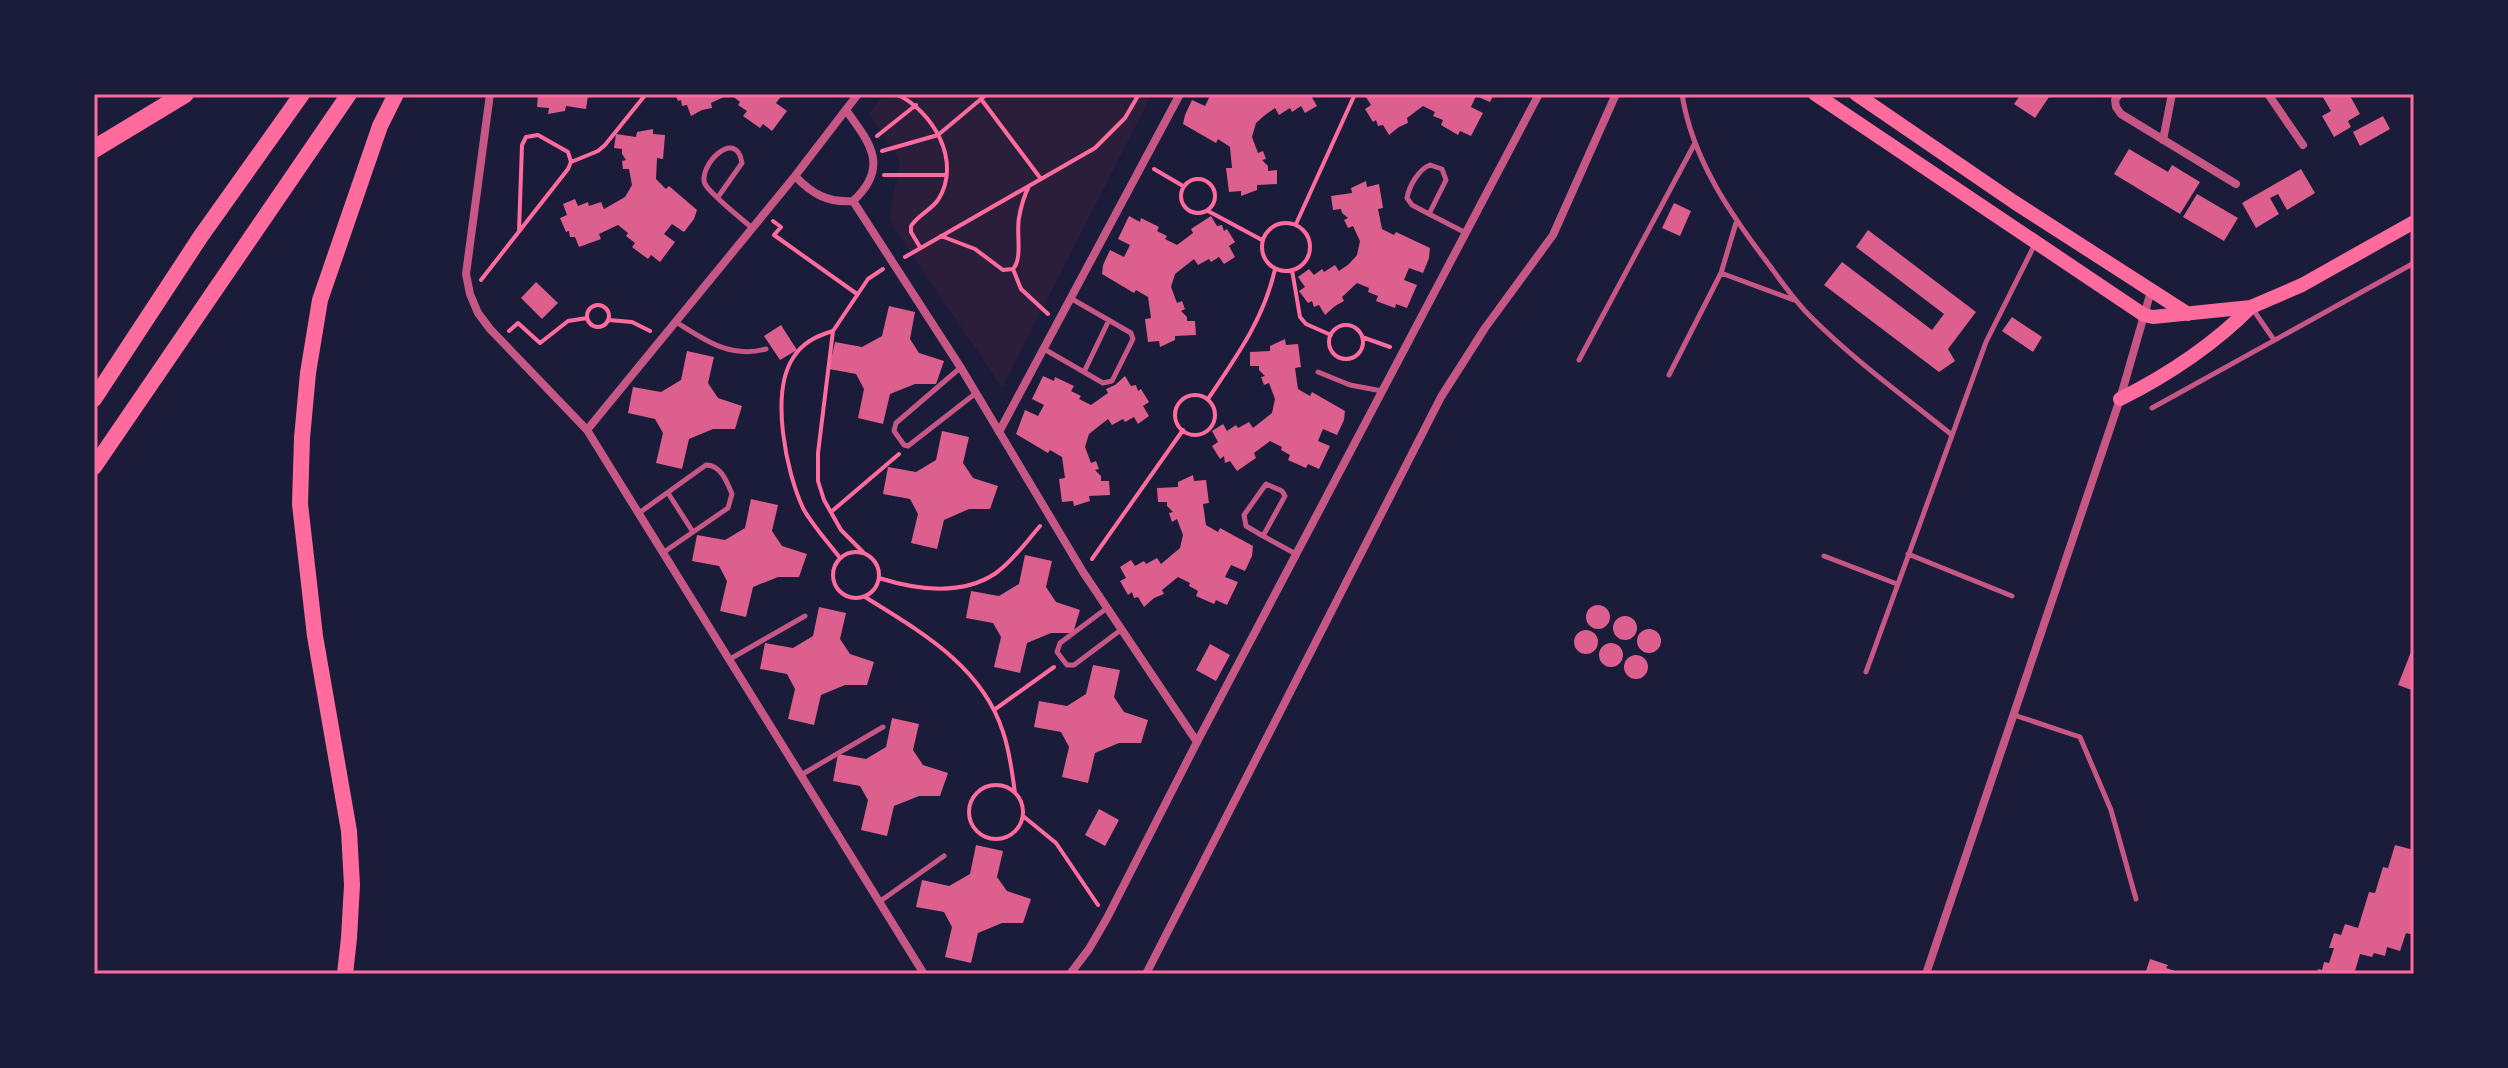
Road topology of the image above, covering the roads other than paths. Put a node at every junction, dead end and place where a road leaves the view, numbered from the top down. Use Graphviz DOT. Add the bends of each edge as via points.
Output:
graph roads {
  1 [pos="185,94"];
  2 [pos="302,94"];
  3 [pos="349,94"];
  4 [pos="396,94"];
  5 [pos="490,94"];
  6 [pos="858,94"];
  7 [pos="1180,94"];
  8 [pos="1539,94"];
  9 [pos="1616,94"];
  10 [pos="1682,94"];
  11 [pos="1815,94"];
  12 [pos="1856,94"];
  13 [pos="2119,94"];
  14 [pos="2172,94"];
  15 [pos="2268,94"];
  16 [pos="846,110"];
  17 [pos="2163,140"];
  18 [pos="1695,142"];
  19 [pos="2303,145"];
  20 [pos="94,149"];
  21 [pos="795,176"];
  22 [pos="2236,184"];
  23 [pos="718,197"];
  24 [pos="853,201"];
  25 [pos="1429,214"];
  26 [pos="1737,222"];
  27 [pos="2414,222"];
  28 [pos="752,228"];
  29 [pos="1467,234"];
  30 [pos="2035,243"];
  31 [pos="2414,263"];
  32 [pos="1721,273"];
  33 [pos="2151,291"];
  34 [pos="1072,299"];
  35 [pos="1795,300"];
  36 [pos="2251,307"];
  37 [pos="2188,314"];
  38 [pos="2144,315"];
  39 [pos="1109,320"];
  40 [pos="676,322"];
  41 [pos="2274,340"];
  42 [pos="766,349"];
  43 [pos="1044,349"];
  44 [pos="1579,360"];
  45 [pos="961,368"];
  46 [pos="1084,372"];
  47 [pos="1318,372"];
  48 [pos="1669,375"];
  49 [pos="1383,391"];
  50 [pos="976,393"];
  51 [pos="94,399"];
  52 [pos="2120,399"];
  53 [pos="2152,408"];
  54 [pos="587,430"];
  55 [pos="999,432"];
  56 [pos="1952,435"];
  57 [pos="94,467"];
  58 [pos="668,493"];
  59 [pos="638,513"];
  60 [pos="693,532"];
  61 [pos="1263,536"];
  62 [pos="663,553"];
  63 [pos="1297,554"];
  64 [pos="1908,554"];
  65 [pos="1824,556"];
  66 [pos="1897,584"];
  67 [pos="2012,596"];
  68 [pos="1107,608"];
  69 [pos="805,616"];
  70 [pos="1122,629"];
  71 [pos="729,660"];
  72 [pos="1866,672"];
  73 [pos="2014,715"];
  74 [pos="883,727"];
  75 [pos="1197,742"];
  76 [pos="800,776"];
  77 [pos="944,856"];
  78 [pos="2136,899"];
  79 [pos="878,903"];
  80 [pos="345,974"];
  81 [pos="924,974"];
  82 [pos="1070,974"];
  83 [pos="1146,974"];
  84 [pos="1926,974"];
  1 -- 20 [label="highway"];
  2 -- 51 [label="highway"];
  3 -- 57 [label="highway"];
  4 -- 80 [label="highway" via="320,300 302,438 300,504 315,636 349,831 352,885"];
  5 -- 54 [label="street" via="468,254 470,294 500,340"];
  6 -- 16 [label="street"];
  7 -- 34 [label="street"];
  8 -- 29 [label="street"];
  9 -- 83 [label="street" via="1564,216 1441,397"];
  10 -- 18 [label="lane"];
  11 -- 30 [label="main road"];
  12 -- 33 [label="main road"];
  13 -- 17 [label="street" via="2115,100 2121,114"];
  14 -- 17 [label="street"];
  15 -- 19 [label="street"];
  16 -- 21 [label="street"];
  16 -- 24 [label="street" via="873,154 872,175"];
  17 -- 22 [label="street"];
  18 -- 26 [label="lane"];
  18 -- 44 [label="lane"];
  21 -- 24 [label="street" via="818,196"];
  21 -- 28 [label="street"];
  23 -- 23 [label="lane" via="707,186 705,171 721,152 732,148 742,163"];
  23 -- 28 [label="lane"];
  24 -- 45 [label="street"];
  25 -- 25 [label="lane" via="1407,198 1430,165 1442,169 1446,180"];
  25 -- 29 [label="lane"];
  26 -- 32 [label="lane"];
  26 -- 35 [label="lane"];
  27 -- 36 [label="main road" via="2302,285"];
  28 -- 40 [label="street"];
  29 -- 49 [label="street"];
  30 -- 38 [label="main road"];
  30 -- 56 [label="lane" via="1986,342"];
  31 -- 41 [label="lane"];
  32 -- 35 [label="lane"];
  32 -- 48 [label="lane"];
  33 -- 37 [label="main road"];
  33 -- 38 [label="street"];
  34 -- 39 [label="lane"];
  34 -- 43 [label="street"];
  35 -- 56 [label="lane"];
  36 -- 37 [label="main road"];
  36 -- 41 [label="lane"];
  36 -- 52 [label="main road" via="2195,356"];
  37 -- 38 [label="main road"];
  38 -- 52 [label="street"];
  39 -- 46 [label="lane"];
  39 -- 46 [label="lane" via="1131,333 1131,343 1112,381 1103,383"];
  40 -- 42 [label="lane" via="725,350"];
  40 -- 54 [label="street"];
  41 -- 53 [label="lane"];
  43 -- 46 [label="lane"];
  43 -- 55 [label="street"];
  45 -- 50 [label="street"];
  45 -- 50 [label="lane" via="896,423 896,435 908,446"];
  47 -- 49 [label="lane"];
  49 -- 63 [label="street"];
  50 -- 55 [label="street"];
  52 -- 73 [label="street"];
  54 -- 59 [label="street"];
  55 -- 68 [label="street"];
  56 -- 64 [label="lane"];
  58 -- 59 [label="lane"];
  58 -- 60 [label="lane"];
  58 -- 60 [label="lane" via="706,465 718,469 731,501"];
  59 -- 62 [label="street"];
  60 -- 62 [label="lane"];
  61 -- 61 [label="lane" via="1246,526 1244,515 1269,484 1282,491 1284,499"];
  61 -- 63 [label="lane"];
  62 -- 71 [label="street"];
  63 -- 75 [label="street"];
  64 -- 66 [label="lane"];
  64 -- 67 [label="lane"];
  65 -- 66 [label="lane"];
  66 -- 72 [label="lane"];
  68 -- 70 [label="street"];
  68 -- 70 [label="lane" via="1060,643 1063,660 1074,665"];
  69 -- 71 [label="lane"];
  70 -- 75 [label="street"];
  71 -- 76 [label="street"];
  73 -- 78 [label="lane" via="2080,737 2111,810"];
  73 -- 84 [label="street"];
  74 -- 76 [label="lane"];
  75 -- 82 [label="street" via="1107,918"];
  76 -- 79 [label="street"];
  77 -- 79 [label="lane"];
  79 -- 81 [label="street"];
}
